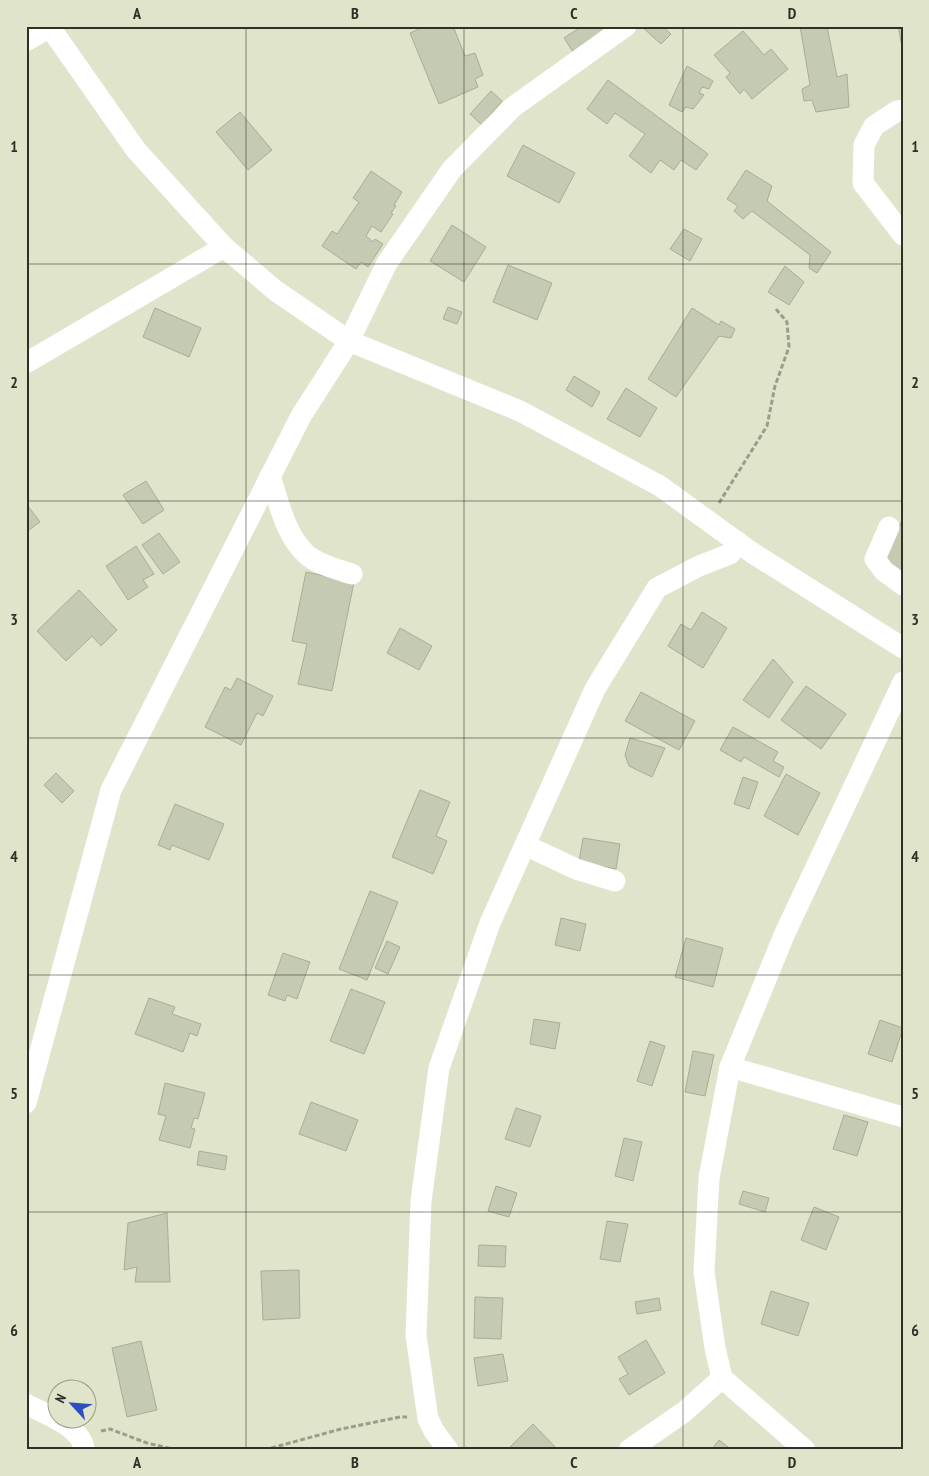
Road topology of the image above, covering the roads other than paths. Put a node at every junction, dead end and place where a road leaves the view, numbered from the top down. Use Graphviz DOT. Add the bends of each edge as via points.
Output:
graph roads {
  1 [pos="626,26"];
  2 [pos="49,27"];
  3 [pos="26,41"];
  4 [pos="903,110"];
  5 [pos="903,235"];
  6 [pos="224,248"];
  7 [pos="348,341"];
  8 [pos="26,363"];
  9 [pos="270,476"];
  10 [pos="890,527"];
  11 [pos="738,542"];
  12 [pos="352,574"];
  13 [pos="903,584"];
  14 [pos="903,648"];
  15 [pos="903,682"];
  16 [pos="525,845"];
  17 [pos="615,881"];
  18 [pos="730,1067"];
  19 [pos="26,1103"];
  20 [pos="903,1117"];
  21 [pos="722,1378"];
  22 [pos="26,1404"];
  23 [pos="82,1443"];
  24 [pos="448,1450"];
  25 [pos="629,1450"];
  26 [pos="804,1450"];
  1 -- 7 [label="street" via="513,107 452,169 387,263"];
  2 -- 3 [label="street"];
  2 -- 6 [label="street" via="136,150"];
  4 -- 5 [label="street" via="874,126 864,146 863,183"];
  6 -- 7 [label="street" via="276,291"];
  6 -- 8 [label="street"];
  7 -- 9 [label="street" via="301,416"];
  7 -- 11 [label="street" via="520,411 660,486"];
  9 -- 12 [label="street" via="291,537 307,556"];
  9 -- 19 [label="street" via="111,790"];
  10 -- 13 [label="street" via="875,559 884,571"];
  11 -- 14 [label="street"];
  11 -- 16 [label="street" via="730,554 657,588 595,689"];
  15 -- 18 [label="street" via="785,933"];
  16 -- 17 [label="street" via="576,869"];
  16 -- 24 [label="street" via="490,923 439,1068 421,1201 416,1335 428,1419"];
  18 -- 20 [label="street"];
  18 -- 21 [label="street" via="709,1178 704,1272"];
  21 -- 25 [label="street" via="684,1412"];
  21 -- 26 [label="street"];
  22 -- 23 [label="street" via="65,1424"];
}
